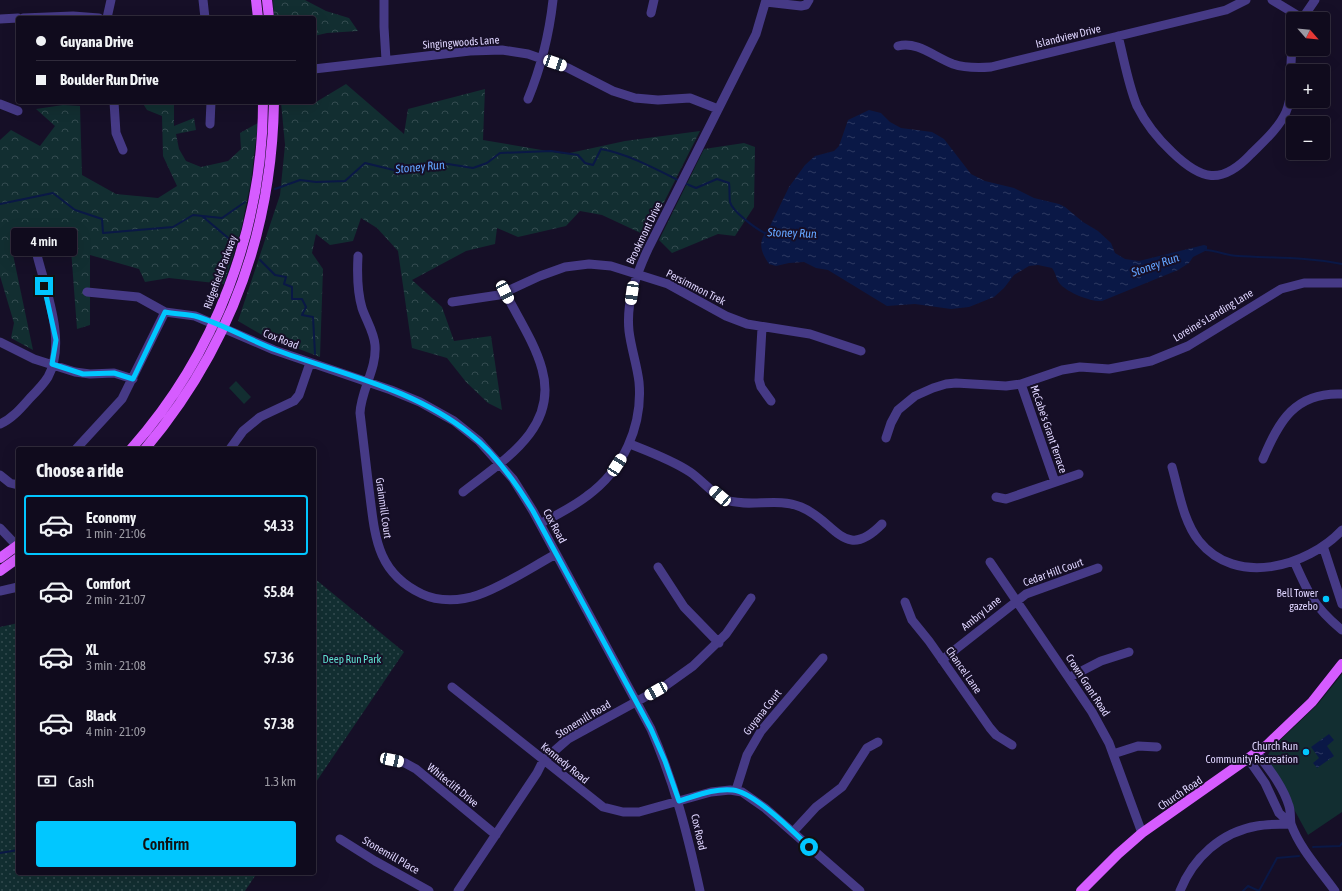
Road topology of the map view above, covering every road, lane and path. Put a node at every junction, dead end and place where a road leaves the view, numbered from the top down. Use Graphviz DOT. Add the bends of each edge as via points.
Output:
graph roads {
  1 [pos="111,0"];
  2 [pos="203,0"];
  3 [pos="256,0"];
  4 [pos="267,0"];
  5 [pos="384,0"];
  6 [pos="554,0"];
  7 [pos="654,0"];
  8 [pos="809,0"];
  9 [pos="1246,0"];
  10 [pos="1272,0"];
  11 [pos="1315,0"];
  12 [pos="766,1"];
  13 [pos="1291,12"];
  14 [pos="1307,12"];
  15 [pos="651,13"];
  16 [pos="107,16"];
  17 [pos="205,16"];
  18 [pos="258,16"];
  19 [pos="269,16"];
  20 [pos="16,18"];
  21 [pos="0,19"];
  22 [pos="1118,36"];
  23 [pos="898,46"];
  24 [pos="1291,56"];
  25 [pos="543,59"];
  26 [pos="386,60"];
  27 [pos="316,68"];
  28 [pos="528,99"];
  29 [pos="0,104"];
  30 [pos="114,104"];
  31 [pos="211,104"];
  32 [pos="262,104"];
  33 [pos="274,104"];
  34 [pos="718,109"];
  35 [pos="18,111"];
  36 [pos="210,124"];
  37 [pos="123,150"];
  38 [pos="37,255"];
  39 [pos="358,256"];
  40 [pos="638,273"];
  41 [pos="1342,283"];
  42 [pos="87,292"];
  43 [pos="505,292"];
  44 [pos="452,302"];
  45 [pos="165,312"];
  46 [pos="213,324"];
  47 [pos="224,328"];
  48 [pos="762,328"];
  49 [pos="0,342"];
  50 [pos="861,351"];
  51 [pos="310,362"];
  52 [pos="52,364"];
  53 [pos="133,379"];
  54 [pos="368,382"];
  55 [pos="1021,384"];
  56 [pos="1342,394"];
  57 [pos="771,401"];
  58 [pos="0,424"];
  59 [pos="886,438"];
  60 [pos="630,444"];
  61 [pos="78,447"];
  62 [pos="133,447"];
  63 [pos="146,447"];
  64 [pos="231,447"];
  65 [pos="1263,459"];
  66 [pos="499,463"];
  67 [pos="1172,467"];
  68 [pos="1079,474"];
  69 [pos="0,475"];
  70 [pos="1055,482"];
  71 [pos="16,484"];
  72 [pos="463,492"];
  73 [pos="996,497"];
  74 [pos="540,524"];
  75 [pos="882,524"];
  76 [pos="0,528"];
  77 [pos="1342,530"];
  78 [pos="16,544"];
  79 [pos="1323,546"];
  80 [pos="16,547"];
  81 [pos="556,554"];
  82 [pos="0,558"];
  83 [pos="16,559"];
  84 [pos="1294,561"];
  85 [pos="990,562"];
  86 [pos="658,567"];
  87 [pos="1098,568"];
  88 [pos="0,571"];
  89 [pos="16,587"];
  90 [pos="0,591"];
  91 [pos="751,598"];
  92 [pos="1017,600"];
  93 [pos="905,602"];
  94 [pos="1342,604"];
  95 [pos="1342,630"];
  96 [pos="719,643"];
  97 [pos="1129,652"];
  98 [pos="823,658"];
  99 [pos="942,660"];
  100 [pos="1342,664"];
  101 [pos="1070,677"];
  102 [pos="452,687"];
  103 [pos="636,702"];
  104 [pos="878,742"];
  105 [pos="1012,745"];
  106 [pos="1156,747"];
  107 [pos="1257,753"];
  108 [pos="1113,754"];
  109 [pos="392,760"];
  110 [pos="1249,760"];
  111 [pos="543,761"];
  112 [pos="736,790"];
  113 [pos="679,801"];
  114 [pos="1291,824"];
  115 [pos="793,832"];
  116 [pos="1142,834"];
  117 [pos="496,835"];
  118 [pos="340,839"];
  119 [pos="430,891"];
  120 [pos="458,891"];
  121 [pos="699,891"];
  122 [pos="860,891"];
  123 [pos="1081,891"];
  124 [pos="1180,891"];
  125 [pos="1335,891"];
  1 -- 16 [label="street"];
  2 -- 17 [label="street"];
  3 -- 18 [label="main road"];
  4 -- 19 [label="main road"];
  5 -- 26 [label="street"];
  6 -- 25 [label="street"];
  7 -- 15 [label="street"];
  8 -- 12 [label="street" via="801,6"];
  9 -- 22 [label="street, Islandview Drive" via="1226,10"];
  10 -- 13 [label="street"];
  11 -- 14 [label="street"];
  12 -- 34 [label="street, Brookmont Drive" via="756,34"];
  20 -- 21 [label="street"];
  22 -- 23 [label="street, Islandview Drive" via="980,68 954,64 908,44"];
  22 -- 24 [label="street" via="1132,90 1147,123 1156,137 1189,168 1203,174 1225,174 1239,166 1283,119 1290,101"];
  25 -- 26 [label="street, Singingwoods Lane" via="522,53 489,50"];
  25 -- 28 [label="street"];
  25 -- 34 [label="street, Singingwoods Lane" via="568,68 621,94 649,100 690,98"];
  26 -- 27 [label="street, Singingwoods Lane"];
  29 -- 35 [label="street"];
  30 -- 37 [label="street" via="116,133"];
  31 -- 36 [label="street"];
  32 -- 46 [label="main road, Ridgefield Parkway" via="261,146 248,224 234,272"];
  33 -- 47 [label="main road, Ridgefield Parkway" via="270,168 262,216 244,278"];
  34 -- 40 [label="street, Brookmont Drive"];
  38 -- 52 [label="street" via="55,332 56,345"];
  39 -- 54 [label="street, Grainmill Court" via="357,275 361,302 375,345 374,363"];
  40 -- 43 [label="street, Persimmon Trek" via="611,266 579,265 553,271"];
  40 -- 48 [label="street, Persimmon Trek" via="668,284 733,319"];
  40 -- 60 [label="street, Brookmont Drive" via="632,293 629,330 638,381 639,407"];
  41 -- 55 [label="street, Loreine's Landing Lane" via="1304,283 1281,289 1188,346 1151,361 1109,369 1080,367 1062,370"];
  42 -- 45 [label="street" via="138,297"];
  43 -- 44 [label="street, Persimmon Trek" via="480,299"];
  43 -- 66 [label="street" via="539,360 545,393 541,414 532,433"];
  45 -- 46 [label="street, Cox Road" via="194,316"];
  45 -- 53 [label="street"];
  46 -- 47 [label="street, Cox Road"];
  46 -- 62 [label="main road, Ridgefield Parkway" via="175,391"];
  47 -- 51 [label="street, Cox Road" via="274,350"];
  47 -- 63 [label="main road, Ridgefield Parkway" via="190,389"];
  48 -- 50 [label="street, Persimmon Trek" via="810,334"];
  48 -- 57 [label="street" via="759,380"];
  49 -- 52 [label="street" via="34,359"];
  51 -- 54 [label="street, Cox Road"];
  51 -- 64 [label="street" via="300,395 294,402 260,417 240,434"];
  52 -- 53 [label="street" via="83,374 114,373"];
  52 -- 58 [label="street" via="45,382 14,416"];
  53 -- 61 [label="street" via="122,399"];
  54 -- 66 [label="street, Cox Road" via="408,397 454,421 479,441"];
  54 -- 81 [label="street, Grainmill Court" via="360,413 374,529 381,556 400,581 425,596 450,600 464,599 488,591"];
  55 -- 59 [label="street, Loreine's Landing Lane" via="1006,386 956,383 933,388 915,396 898,410"];
  55 -- 70 [label="street, McCabe's Grant Terrace"];
  56 -- 65 [label="street" via="1326,394 1299,404 1285,416 1274,433"];
  60 -- 74 [label="street, Brookmont Drive" via="599,487"];
  60 -- 75 [label="street" via="681,466 725,499 741,503 792,504 810,511 847,539 865,540"];
  66 -- 72 [label="street"];
  66 -- 74 [label="street, Cox Road" via="523,495"];
  67 -- 84 [label="street" via="1188,523 1199,541 1214,556 1234,565 1255,568"];
  68 -- 70 [label="street"];
  69 -- 71 [label="street"];
  70 -- 73 [label="street" via="1012,498"];
  74 -- 81 [label="street, Cox Road"];
  76 -- 78 [label="street"];
  77 -- 79 [label="street"];
  79 -- 84 [label="street"];
  79 -- 94 [label="street"];
  80 -- 82 [label="main road"];
  81 -- 103 [label="street, Cox Road"];
  83 -- 88 [label="main road"];
  84 -- 95 [label="street" via="1310,597"];
  85 -- 92 [label="street, Crown Grant Road"];
  86 -- 96 [label="street" via="684,607"];
  87 -- 92 [label="street, Cedar Hill Court" via="1033,590"];
  89 -- 90 [label="street"];
  91 -- 96 [label="street, Stonemill Road"];
  92 -- 99 [label="street, Ambry Lane"];
  92 -- 101 [label="street, Crown Grant Road"];
  93 -- 99 [label="street, Chancel Lane" via="912,620"];
  96 -- 103 [label="street, Stonemill Road" via="679,677"];
  97 -- 101 [label="street" via="1101,661"];
  98 -- 112 [label="street, Guyana Court" via="761,731 747,755"];
  99 -- 105 [label="street, Chancel Lane" via="990,728"];
  100 -- 107 [label="main road, Church Road" via="1295,720"];
  101 -- 108 [label="street, Crown Grant Road" via="1092,712"];
  102 -- 111 [label="street, Kennedy Road"];
  103 -- 111 [label="street, Stonemill Road" via="568,739"];
  103 -- 113 [label="street, Cox Road" via="665,761"];
  104 -- 115 [label="street" via="867,748 842,787 816,807"];
  106 -- 108 [label="street" via="1138,746"];
  107 -- 110 [label="main road, Church Road"];
  107 -- 114 [label="street" via="1272,773 1289,806"];
  108 -- 116 [label="street, Crown Grant Road"];
  109 -- 117 [label="street, Whiteclift Drive" via="406,763 416,770"];
  110 -- 114 [label="street" via="1265,783 1279,812"];
  110 -- 116 [label="main road, Church Road"];
  111 -- 113 [label="street, Kennedy Road" via="595,802 614,811 639,812"];
  111 -- 117 [label="street, Stonemill Road"];
  112 -- 113 [label="street, Kennedy Road" via="711,792"];
  112 -- 115 [label="street" via="753,798"];
  113 -- 121 [label="street, Cox Road"];
  114 -- 124 [label="street" via="1256,826 1239,830 1224,838 1195,862"];
  114 -- 125 [label="street" via="1303,846"];
  115 -- 122 [label="street"];
  116 -- 123 [label="main road, Church Road"];
  117 -- 120 [label="street, Stonemill Road"];
  118 -- 119 [label="street, Stonemill Place"];
}
